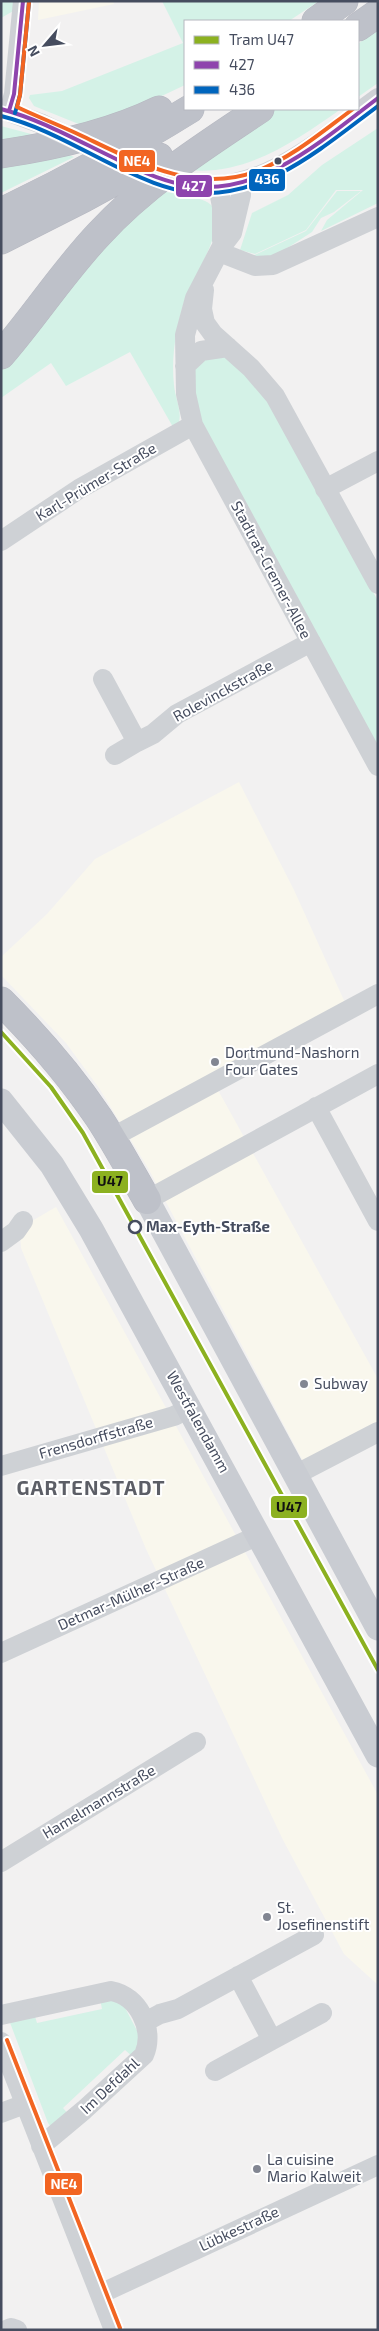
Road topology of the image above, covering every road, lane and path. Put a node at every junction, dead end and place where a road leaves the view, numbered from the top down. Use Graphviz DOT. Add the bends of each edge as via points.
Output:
graph roads {
  1 [pos="23,1"];
  2 [pos="344,1"];
  3 [pos="378,13"];
  4 [pos="317,20"];
  5 [pos="359,27"];
  6 [pos="184,97"];
  7 [pos="378,98"];
  8 [pos="5,110"];
  9 [pos="188,110"];
  10 [pos="235,110"];
  11 [pos="258,110"];
  12 [pos="1,154"];
  13 [pos="241,182"];
  14 [pos="218,186"];
  15 [pos="1,212"];
  16 [pos="378,217"];
  17 [pos="1,240"];
  18 [pos="220,249"];
  19 [pos="204,283"];
  20 [pos="228,346"];
  21 [pos="1,355"];
  22 [pos="185,366"];
  23 [pos="193,426"];
  24 [pos="378,461"];
  25 [pos="325,489"];
  26 [pos="1,541"];
  27 [pos="378,584"];
  28 [pos="310,642"];
  29 [pos="103,678"];
  30 [pos="137,742"];
  31 [pos="115,755"];
  32 [pos="378,766"];
  33 [pos="378,994"];
  34 [pos="1,1001"];
  35 [pos="378,1074"];
  36 [pos="1,1101"];
  37 [pos="316,1107"];
  38 [pos="112,1138"];
  39 [pos="147,1200"];
  40 [pos="23,1221"];
  41 [pos="378,1221"];
  42 [pos="1,1242"];
  43 [pos="190,1408"];
  44 [pos="378,1432"];
  45 [pos="1,1466"];
  46 [pos="295,1475"];
  47 [pos="259,1535"];
  48 [pos="378,1628"];
  49 [pos="1,1653"];
  50 [pos="196,1742"];
  51 [pos="378,1755"];
  52 [pos="1,1862"];
  53 [pos="314,1936"];
  54 [pos="238,1976"];
  55 [pos="322,2014"];
  56 [pos="1,2015"];
  57 [pos="145,2022"];
  58 [pos="272,2040"];
  59 [pos="1,2042"];
  60 [pos="215,2071"];
  61 [pos="25,2104"];
  62 [pos="1,2113"];
  63 [pos="41,2146"];
  64 [pos="378,2165"];
  65 [pos="100,2294"];
  66 [pos="6,2330"];
  67 [pos="16,2330"];
  68 [pos="114,2330"];
  1 -- 8 [label="street" via="15,85"];
  2 -- 4 [label="highway"];
  3 -- 5 [label="highway"];
  6 -- 12 [label="highway" via="123,126 82,138"];
  7 -- 13 [label="street" via="280,166"];
  8 -- 14 [label="street, bridge" via="42,124 142,172 190,185"];
  9 -- 15 [label="highway" via="70,178"];
  10 -- 17 [label="highway" via="84,198"];
  11 -- 21 [label="highway" via="179,163 124,209 76,260"];
  13 -- 14 [label="street"];
  13 -- 18 [label="street, Stadtrat-Cremer-Allee" via="232,233"];
  14 -- 18 [label="street, Stadtrat-Cremer-Allee" via="222,207"];
  16 -- 18 [label="street" via="273,265 255,266"];
  18 -- 19 [label="street, Stadtrat-Cremer-Allee"];
  19 -- 20 [label="street, Stadtrat-Cremer-Allee" via="202,309 206,323 213,334"];
  19 -- 22 [label="street, Stadtrat-Cremer-Allee" via="191,310 185,335"];
  20 -- 22 [label="street" via="201,351"];
  20 -- 25 [label="street, Stadtrat-Cremer-Allee" via="275,396"];
  22 -- 23 [label="street, Stadtrat-Cremer-Allee" via="186,394"];
  23 -- 26 [label="street, Karl-Prümer-Straße" via="79,489"];
  23 -- 28 [label="street, Stadtrat-Cremer-Allee"];
  24 -- 25 [label="street"];
  25 -- 27 [label="street, Stadtrat-Cremer-Allee"];
  28 -- 30 [label="street, Rolevinckstraße" via="177,714 153,734"];
  28 -- 32 [label="street, Stadtrat-Cremer-Allee"];
  29 -- 30 [label="street"];
  30 -- 31 [label="street, Rolevinckstraße"];
  33 -- 38 [label="street"];
  34 -- 38 [label="highway" via="45,1047"];
  35 -- 37 [label="street"];
  36 -- 43 [label="main road, Westfalendamm" via="36,1143 70,1193"];
  37 -- 39 [label="street"];
  37 -- 41 [label="street"];
  38 -- 39 [label="highway"];
  39 -- 46 [label="main road"];
  40 -- 42 [label="street"];
  43 -- 45 [label="street, Frensdorffstraße" via="174,1416"];
  43 -- 47 [label="main road, Westfalendamm"];
  44 -- 46 [label="street"];
  46 -- 48 [label="main road"];
  47 -- 49 [label="street, Detmar-Mülher-Straße"];
  47 -- 51 [label="main road, Westfalendamm"];
  50 -- 52 [label="street, Hamelmannstraße"];
  53 -- 54 [label="street"];
  54 -- 57 [label="street" via="178,2009"];
  54 -- 58 [label="street"];
  55 -- 58 [label="street"];
  56 -- 57 [label="street, Im Defdahl" via="111,1991 130,1999"];
  57 -- 63 [label="street, Im Defdahl" via="148,2045 144,2055"];
  58 -- 60 [label="street"];
  59 -- 61 [label="street"];
  61 -- 62 [label="street"];
  61 -- 63 [label="street"];
  63 -- 65 [label="street"];
  64 -- 65 [label="street, Lübkestraße"];
  65 -- 68 [label="street"];
  66 -- 67 [label="street"];
}
